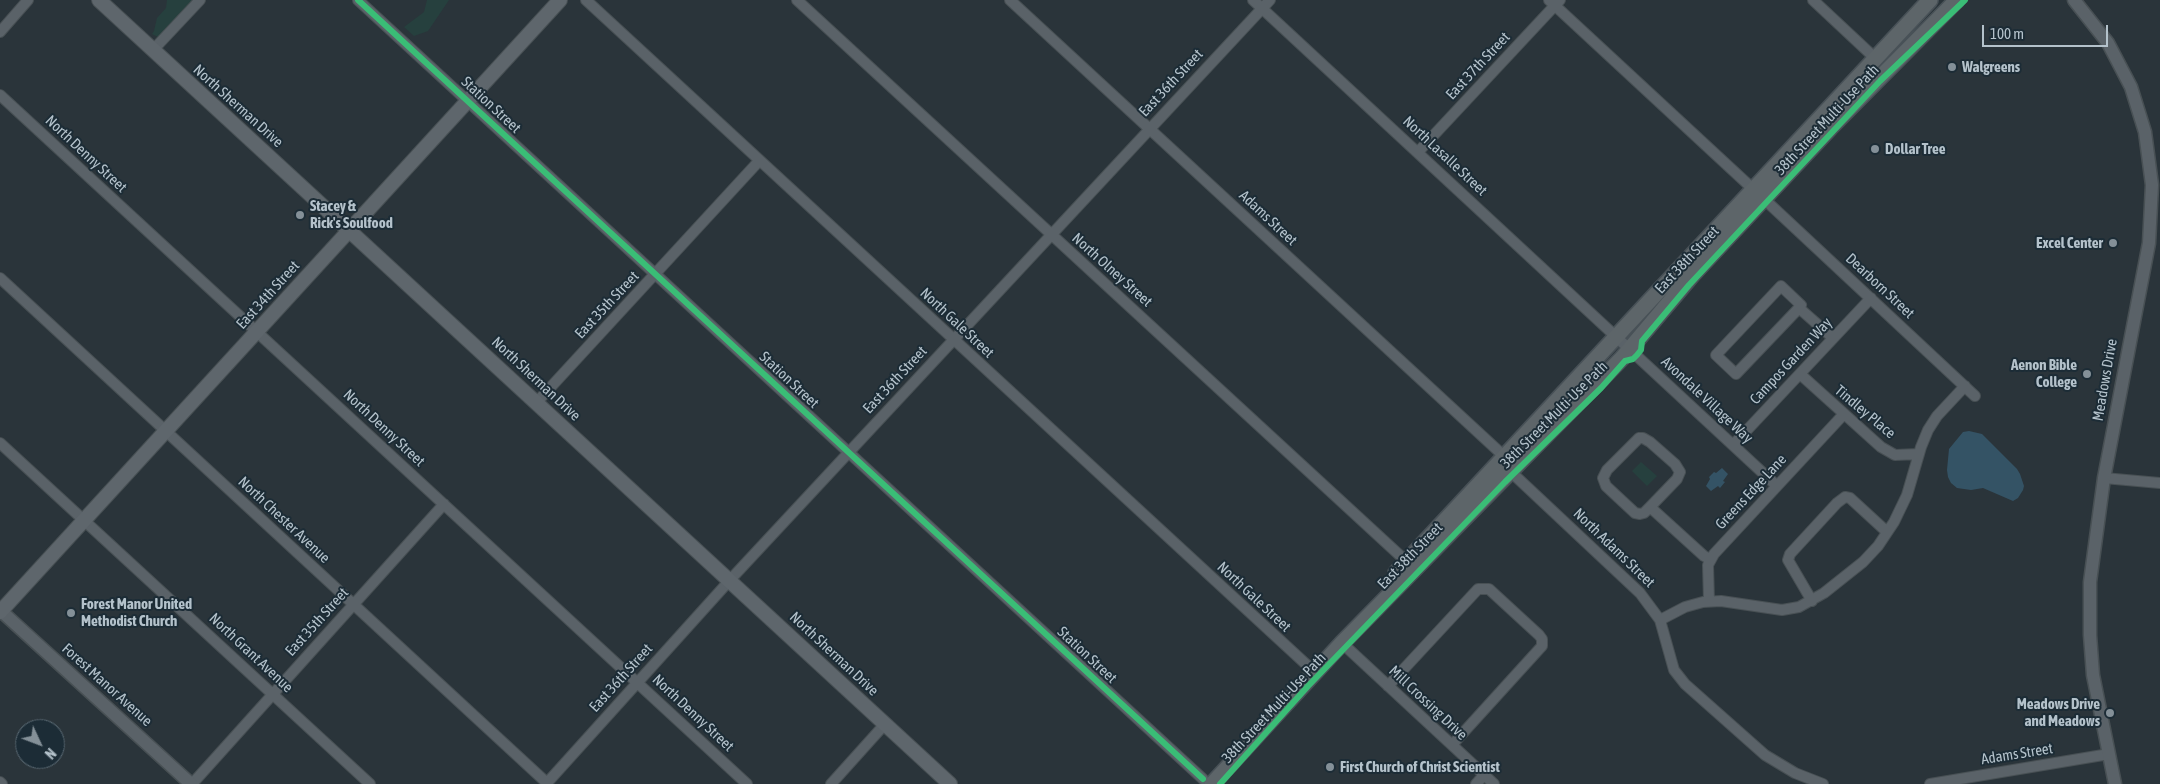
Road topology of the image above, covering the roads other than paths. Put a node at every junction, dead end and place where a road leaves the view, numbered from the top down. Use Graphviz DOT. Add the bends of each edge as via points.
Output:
graph roads {
  1 [pos="28,0"];
  2 [pos="99,0"];
  3 [pos="200,0"];
  4 [pos="358,0"];
  5 [pos="560,0"];
  6 [pos="586,0"];
  7 [pos="797,0"];
  8 [pos="1010,0"];
  9 [pos="1252,0"];
  10 [pos="1270,0"];
  11 [pos="1813,0"];
  12 [pos="1930,0"];
  13 [pos="1958,0"];
  14 [pos="2074,0"];
  15 [pos="1554,2"];
  16 [pos="1262,9"];
  17 [pos="0,32"];
  18 [pos="153,50"];
  19 [pos="1876,59"];
  20 [pos="0,95"];
  21 [pos="468,101"];
  22 [pos="1149,128"];
  23 [pos="1418,152"];
  24 [pos="759,161"];
  25 [pos="1758,193"];
  26 [pos="349,230"];
  27 [pos="1051,235"];
  28 [pos="655,274"];
  29 [pos="0,278"];
  30 [pos="1871,298"];
  31 [pos="1799,308"];
  32 [pos="257,331"];
  33 [pos="1617,336"];
  34 [pos="1833,338"];
  35 [pos="953,340"];
  36 [pos="1630,349"];
  37 [pos="1800,374"];
  38 [pos="1965,386"];
  39 [pos="1975,396"];
  40 [pos="537,402"];
  41 [pos="1844,415"];
  42 [pos="166,432"];
  43 [pos="0,443"];
  44 [pos="1733,446"];
  45 [pos="849,452"];
  46 [pos="1919,454"];
  47 [pos="1508,464"];
  48 [pos="2104,478"];
  49 [pos="2160,483"];
  50 [pos="1777,486"];
  51 [pos="444,504"];
  52 [pos="1650,508"];
  53 [pos="84,521"];
  54 [pos="1888,532"];
  55 [pos="1710,559"];
  56 [pos="1407,562"];
  57 [pos="730,580"];
  58 [pos="1709,601"];
  59 [pos="1812,601"];
  60 [pos="354,604"];
  61 [pos="0,611"];
  62 [pos="1660,620"];
  63 [pos="1342,643"];
  64 [pos="1308,666"];
  65 [pos="638,682"];
  66 [pos="1388,686"];
  67 [pos="272,693"];
  68 [pos="885,724"];
  69 [pos="1452,745"];
  70 [pos="2109,754"];
  71 [pos="1484,775"];
  72 [pos="1204,782"];
  73 [pos="191,784"];
  74 [pos="370,784"];
  75 [pos="547,784"];
  76 [pos="747,784"];
  77 [pos="831,784"];
  78 [pos="950,784"];
  79 [pos="1476,784"];
  80 [pos="1494,784"];
  81 [pos="1823,784"];
  82 [pos="1930,784"];
  83 [pos="2115,784"];
  1 -- 17 [label="street"];
  2 -- 18 [label="main road, North Sherman Drive"];
  3 -- 18 [label="street"];
  4 -- 21 [label="street, Station Street"];
  5 -- 21 [label="main road, East 34th Street"];
  6 -- 24 [label="street, North Gale Street"];
  7 -- 27 [label="street, North Olney Street"];
  8 -- 22 [label="street, Adams Street"];
  9 -- 16 [label="street, North Lasalle Street"];
  10 -- 16 [label="street, East 36th Street"];
  11 -- 19 [label="street"];
  12 -- 19 [label="main road, East 38th Street"];
  13 -- 25 [label="main road, East 38th Street"];
  14 -- 48 [label="street, Meadows Drive" via="2103,36 2131,87 2145,132 2152,185 2148,244"];
  15 -- 23 [label="street, East 37th Street"];
  15 -- 25 [label="street, Dearborn Street"];
  16 -- 22 [label="street, East 36th Street"];
  16 -- 23 [label="street, North Lasalle Street"];
  18 -- 26 [label="main road, North Sherman Drive"];
  19 -- 25 [label="main road, East 38th Street"];
  20 -- 32 [label="street, North Denny Street"];
  21 -- 26 [label="main road, East 34th Street"];
  21 -- 28 [label="street, Station Street"];
  22 -- 27 [label="street, East 36th Street"];
  22 -- 47 [label="street, Adams Street"];
  23 -- 33 [label="street, North Lasalle Street"];
  24 -- 28 [label="street, East 35th Street"];
  24 -- 35 [label="street, North Gale Street"];
  25 -- 30 [label="street, Dearborn Street"];
  25 -- 33 [label="main road, East 38th Street"];
  25 -- 36 [label="main road, East 38th Street"];
  26 -- 32 [label="main road, East 34th Street"];
  26 -- 40 [label="main road, North Sherman Drive"];
  27 -- 35 [label="street, East 36th Street"];
  27 -- 56 [label="street, North Olney Street"];
  28 -- 40 [label="street, East 35th Street"];
  28 -- 45 [label="street, Station Street"];
  29 -- 42 [label="street, North Chester Avenue"];
  30 -- 34 [label="street, Campos Garden Way"];
  30 -- 38 [label="street, Dearborn Street"];
  31 -- 31 [label="street" via="1736,374 1716,355 1781,286 1801,305"];
  31 -- 34 [label="street"];
  32 -- 42 [label="main road, East 34th Street"];
  32 -- 51 [label="street, North Denny Street"];
  33 -- 36 [label="street, Avondale Village Way"];
  33 -- 47 [label="main road, East 38th Street"];
  34 -- 37 [label="street, Campos Garden Way"];
  35 -- 45 [label="street, East 36th Street"];
  35 -- 64 [label="street, North Gale Street"];
  36 -- 44 [label="street, Avondale Village Way"];
  36 -- 47 [label="main road, East 38th Street"];
  37 -- 41 [label="street, Tindley Place"];
  37 -- 44 [label="street, Campos Garden Way"];
  38 -- 39 [label="street, Dearborn Street"];
  38 -- 46 [label="street" via="1932,422"];
  40 -- 57 [label="main road, North Sherman Drive"];
  41 -- 46 [label="street, Tindley Place" via="1888,452 1895,455"];
  41 -- 50 [label="street, Greens Edge Lane"];
  42 -- 53 [label="main road, East 34th Street"];
  42 -- 60 [label="street, North Chester Avenue"];
  43 -- 53 [label="street, North Grant Avenue"];
  44 -- 50 [label="street, Avondale Village Way"];
  45 -- 57 [label="street, East 36th Street"];
  45 -- 72 [label="street, Station Street"];
  46 -- 54 [label="street" via="1908,495"];
  47 -- 56 [label="main road, East 38th Street"];
  47 -- 62 [label="street, North Adams Street" via="1628,579"];
  47 -- 63 [label="main road, East 38th Street"];
  48 -- 49 [label="street"];
  48 -- 70 [label="street, Meadows Drive" via="2090,574 2089,617 2093,675"];
  50 -- 55 [label="street, Greens Edge Lane"];
  51 -- 60 [label="street, East 35th Street"];
  51 -- 65 [label="street, North Denny Street"];
  52 -- 52 [label="street" via="1680,472 1650,442 1639,438 1603,478 1606,486 1635,513 1644,513"];
  52 -- 55 [label="street"];
  53 -- 61 [label="main road, East 34th Street"];
  53 -- 67 [label="street, North Grant Avenue"];
  54 -- 59 [label="street" via="1863,562"];
  54 -- 59 [label="street" via="1850,498 1845,497 1837,503 1788,560"];
  55 -- 58 [label="street"];
  56 -- 64 [label="main road, East 38th Street"];
  57 -- 65 [label="street, East 36th Street"];
  57 -- 68 [label="main road, North Sherman Drive"];
  58 -- 59 [label="street" via="1773,610 1791,609"];
  58 -- 62 [label="street" via="1690,605"];
  60 -- 67 [label="street, East 35th Street"];
  60 -- 75 [label="street, North Chester Avenue"];
  61 -- 73 [label="street, Forest Manor Avenue"];
  62 -- 81 [label="street, North Adams Street" via="1674,670 1685,684 1756,748 1781,766"];
  63 -- 66 [label="street, Mill Crossing Drive"];
  63 -- 72 [label="main road, East 38th Street"];
  64 -- 72 [label="main road, East 38th Street"];
  65 -- 75 [label="street, East 36th Street"];
  65 -- 76 [label="street, North Denny Street"];
  66 -- 69 [label="street, Mill Crossing Drive"];
  66 -- 69 [label="street" via="1478,589 1489,589 1539,635 1540,649"];
  67 -- 73 [label="street, East 35th Street"];
  67 -- 74 [label="street, North Grant Avenue"];
  68 -- 77 [label="street"];
  68 -- 78 [label="main road, North Sherman Drive"];
  69 -- 71 [label="street, Mill Crossing Drive"];
  70 -- 82 [label="street, Adams Street"];
  70 -- 83 [label="street, Meadows Drive"];
  71 -- 79 [label="street"];
  71 -- 80 [label="street, Mill Crossing Drive"];
}
